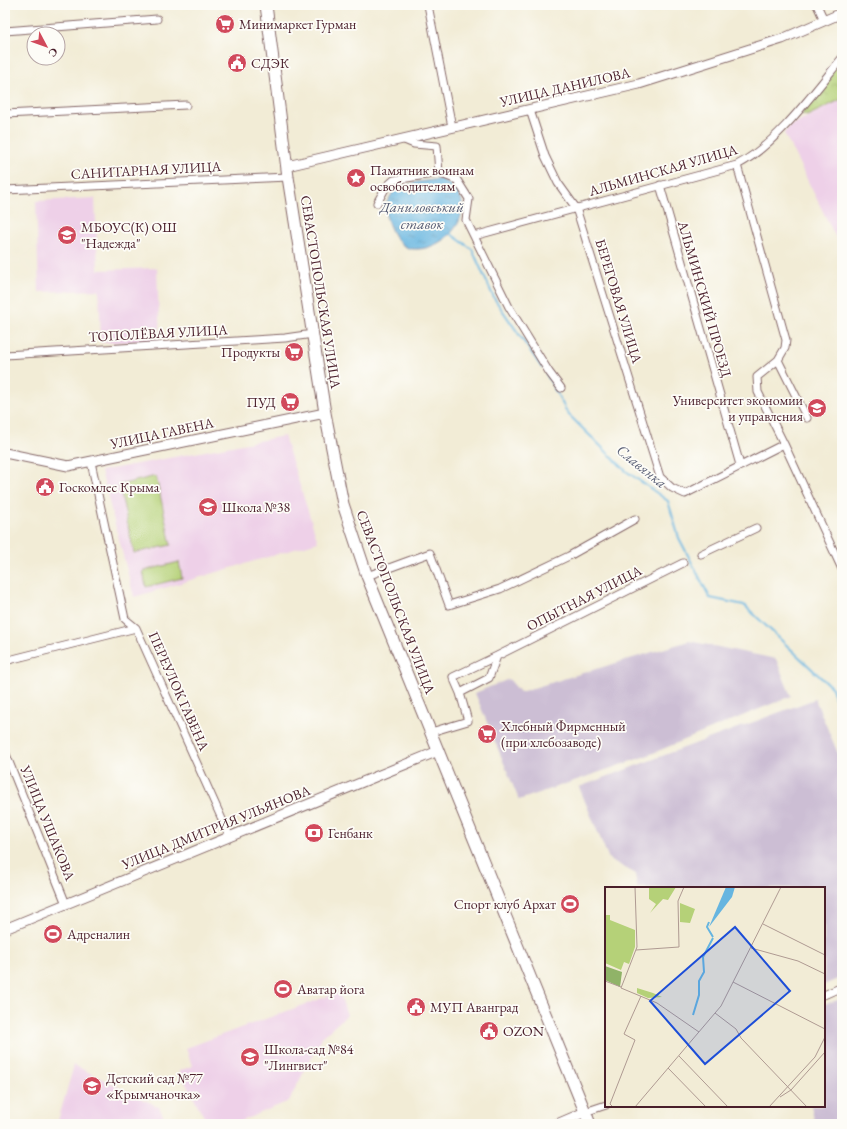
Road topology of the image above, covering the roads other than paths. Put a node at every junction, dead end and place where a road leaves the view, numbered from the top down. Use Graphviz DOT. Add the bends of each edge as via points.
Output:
graph roads {
  1 [pos="266,5"];
  2 [pos="428,5"];
  3 [pos="817,5"];
  4 [pos="842,13"];
  5 [pos="157,19"];
  6 [pos="824,20"];
  7 [pos="5,31"];
  8 [pos="842,58"];
  9 [pos="186,105"];
  10 [pos="530,110"];
  11 [pos="5,114"];
  12 [pos="452,127"];
  13 [pos="401,139"];
  14 [pos="737,165"];
  15 [pos="288,171"];
  16 [pos="438,173"];
  17 [pos="660,186"];
  18 [pos="5,190"];
  19 [pos="377,203"];
  20 [pos="576,208"];
  21 [pos="474,236"];
  22 [pos="313,334"];
  23 [pos="5,355"];
  24 [pos="778,360"];
  25 [pos="561,388"];
  26 [pos="325,413"];
  27 [pos="807,418"];
  28 [pos="784,444"];
  29 [pos="5,453"];
  30 [pos="91,462"];
  31 [pos="740,465"];
  32 [pos="635,519"];
  33 [pos="756,528"];
  34 [pos="701,554"];
  35 [pos="683,563"];
  36 [pos="842,569"];
  37 [pos="367,576"];
  38 [pos="136,628"];
  39 [pos="497,656"];
  40 [pos="5,661"];
  41 [pos="460,693"];
  42 [pos="431,732"];
  43 [pos="438,751"];
  44 [pos="5,752"];
  45 [pos="230,837"];
  46 [pos="66,904"];
  47 [pos="5,929"];
  48 [pos="842,987"];
  49 [pos="825,996"];
  50 [pos="605,1105"];
  51 [pos="585,1112"];
  52 [pos="557,1124"];
  53 [pos="590,1124"];
  1 -- 15 [label="main road, СЕВАСТОПОЛЬСКАЯ УЛИЦА"];
  2 -- 12 [label="street"];
  3 -- 6 [label="street"];
  4 -- 6 [label="main road, УЛИЦА ДАНИЛОВА"];
  5 -- 7 [label="street"];
  6 -- 10 [label="main road, УЛИЦА ДАНИЛОВА" via="782,39 721,59 639,84"];
  8 -- 14 [label="street, АЛЬМИНСКАЯ УЛИЦА" via="794,116 751,158"];
  9 -- 11 [label="street"];
  10 -- 12 [label="main road, УЛИЦА ДАНИЛОВА"];
  10 -- 20 [label="street, БЕРЕГОВАЯ УЛИЦА" via="545,156 558,183"];
  12 -- 13 [label="main road, УЛИЦА ДАНИЛОВА"];
  13 -- 15 [label="main road, УЛИЦА ДАНИЛОВА"];
  13 -- 16 [label="street" via="414,144 437,146"];
  14 -- 17 [label="street, АЛЬМИНСКАЯ УЛИЦА"];
  14 -- 24 [label="street" via="786,340 785,348"];
  15 -- 18 [label="street, САНИТАРНАЯ УЛИЦА"];
  15 -- 22 [label="main road, СЕВАСТОПОЛЬСКАЯ УЛИЦА"];
  16 -- 19 [label="street" via="394,180 386,187"];
  16 -- 21 [label="street" via="457,180 469,200 466,220"];
  17 -- 20 [label="street, АЛЬМИНСКАЯ УЛИЦА"];
  17 -- 31 [label="street, АЛЬМИНСКИЙ ПРОЕЗД"];
  20 -- 21 [label="street, АЛЬМИНСКАЯ УЛИЦА"];
  20 -- 31 [label="street, БЕРЕГОВАЯ УЛИЦА" via="660,477 672,488 685,494"];
  21 -- 25 [label="street" via="509,307"];
  22 -- 23 [label="street, ТОПОЛЁВАЯ УЛИЦА" via="301,337"];
  22 -- 26 [label="main road, СЕВАСТОПОЛЬСКАЯ УЛИЦА"];
  24 -- 27 [label="street"];
  24 -- 28 [label="street" via="757,377 756,384"];
  26 -- 30 [label="main road, УЛИЦА ГАВЕНА"];
  26 -- 37 [label="main road, СЕВАСТОПОЛЬСКАЯ УЛИЦА" via="343,504"];
  28 -- 31 [label="street"];
  28 -- 36 [label="street"];
  29 -- 30 [label="main road, УЛИЦА ГАВЕНА" via="68,466"];
  30 -- 38 [label="street, ПЕРЕУЛОК ГАВЕНА" via="125,619"];
  32 -- 37 [label="street" via="569,556 500,589 449,605 430,553"];
  33 -- 34 [label="street"];
  35 -- 39 [label="street, ОПЫТНАЯ УЛИЦА"];
  37 -- 42 [label="main road, СЕВАСТОПОЛЬСКАЯ УЛИЦА"];
  38 -- 40 [label="street"];
  38 -- 45 [label="street, ПЕРЕУЛОК ГАВЕНА"];
  39 -- 41 [label="street" via="489,678"];
  39 -- 41 [label="street, ОПЫТНАЯ УЛИЦА" via="454,677"];
  41 -- 42 [label="street, ОПЫТНАЯ УЛИЦА" via="468,721"];
  42 -- 43 [label="main road, СЕВАСТОПОЛЬСКАЯ УЛИЦА"];
  43 -- 45 [label="main road, УЛИЦА ДМИТРИЯ УЛЬЯНОВА"];
  43 -- 51 [label="main road, СЕВАСТОПОЛЬСКАЯ УЛИЦА"];
  44 -- 46 [label="street, УЛИЦА УШАКОВА"];
  45 -- 46 [label="main road, УЛИЦА ДМИТРИЯ УЛЬЯНОВА"];
  46 -- 47 [label="main road, УЛИЦА ДМИТРИЯ УЛЬЯНОВА"];
  48 -- 49 [label="street"];
  50 -- 51 [label="street"];
  51 -- 52 [label="main road"];
  51 -- 53 [label="main road, СЕВАСТОПОЛЬСКАЯ УЛИЦА"];
}
